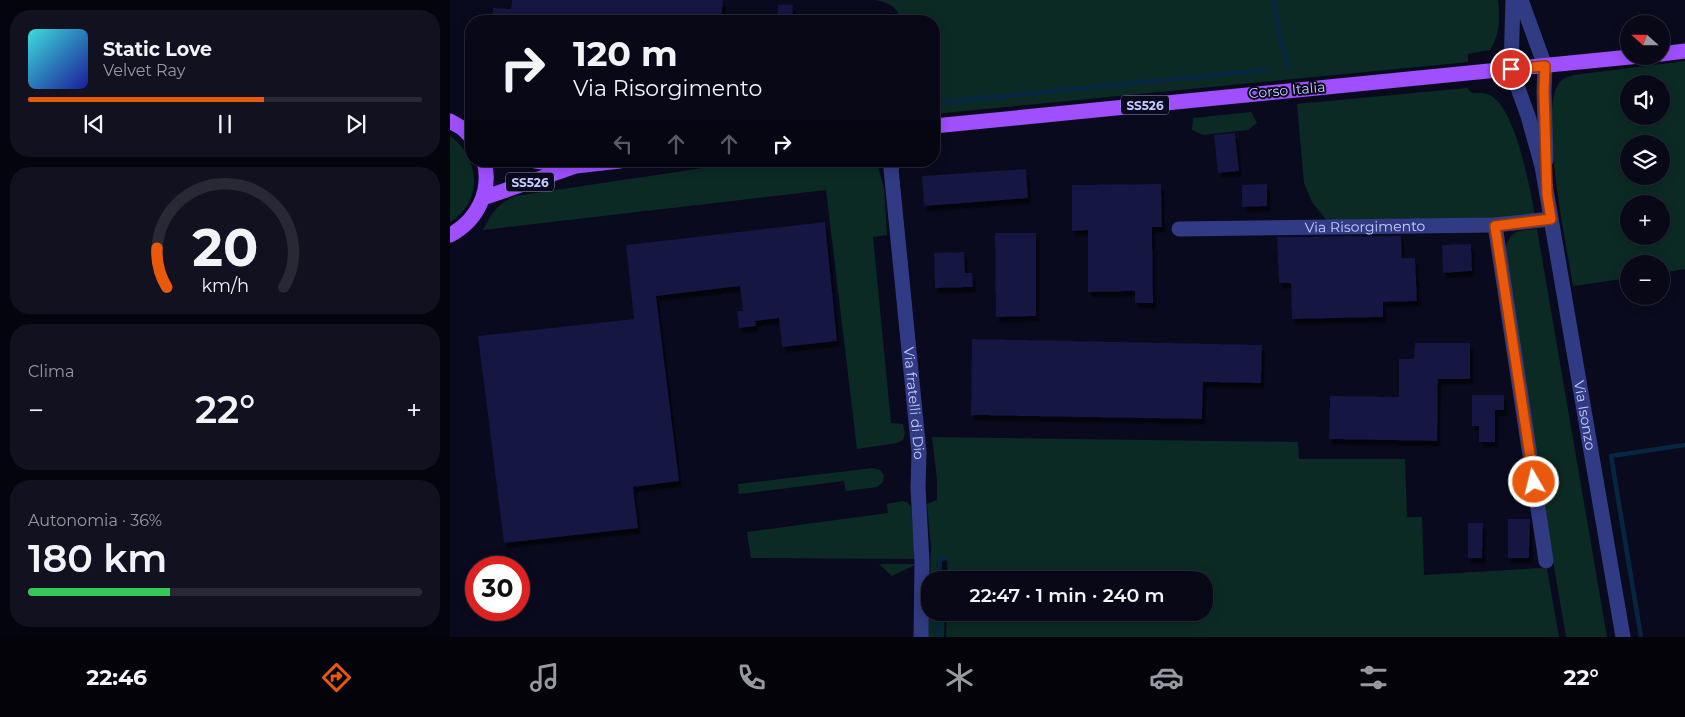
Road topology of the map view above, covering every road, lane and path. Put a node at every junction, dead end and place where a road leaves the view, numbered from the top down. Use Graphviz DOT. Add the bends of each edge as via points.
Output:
graph roads {
  1 [pos="1512,0"];
  2 [pos="1521,0"];
  3 [pos="1685,51"];
  4 [pos="1670,53"];
  5 [pos="1620,58"];
  6 [pos="1545,66"];
  7 [pos="1511,69"];
  8 [pos="450,120"];
  9 [pos="940,125"];
  10 [pos="465,131"];
  11 [pos="485,167"];
  12 [pos="573,167"];
  13 [pos="889,167"];
  14 [pos="1547,194"];
  15 [pos="483,198"];
  16 [pos="1551,219"];
  17 [pos="1495,226"];
  18 [pos="1179,229"];
  19 [pos="450,235"];
  20 [pos="1546,561"];
  21 [pos="921,637"];
  22 [pos="1622,637"];
  1 -- 7 [label="street"];
  2 -- 6 [label="street"];
  3 -- 4 [label="main road"];
  5 -- 6 [label="main road, Corso Italia / SS526"];
  6 -- 7 [label="main road, Corso Italia / SS526"];
  6 -- 14 [label="street, Via Isonzo"];
  7 -- 9 [label="main road, Corso Italia / SS526"];
  7 -- 14 [label="street, Via Isonzo" via="1528,116"];
  8 -- 10 [label="main road"];
  11 -- 15 [label="main road, SS526"];
  12 -- 15 [label="main road, SS526"];
  13 -- 21 [label="street, Via fratelli di Dio" via="919,452"];
  14 -- 16 [label="street, Via Isonzo"];
  15 -- 19 [label="main road, SS526" via="472,218"];
  16 -- 17 [label="street, Via Risorgimento"];
  16 -- 22 [label="street, Via Isonzo"];
  17 -- 18 [label="street, Via Risorgimento"];
  17 -- 20 [label="street"];
}
